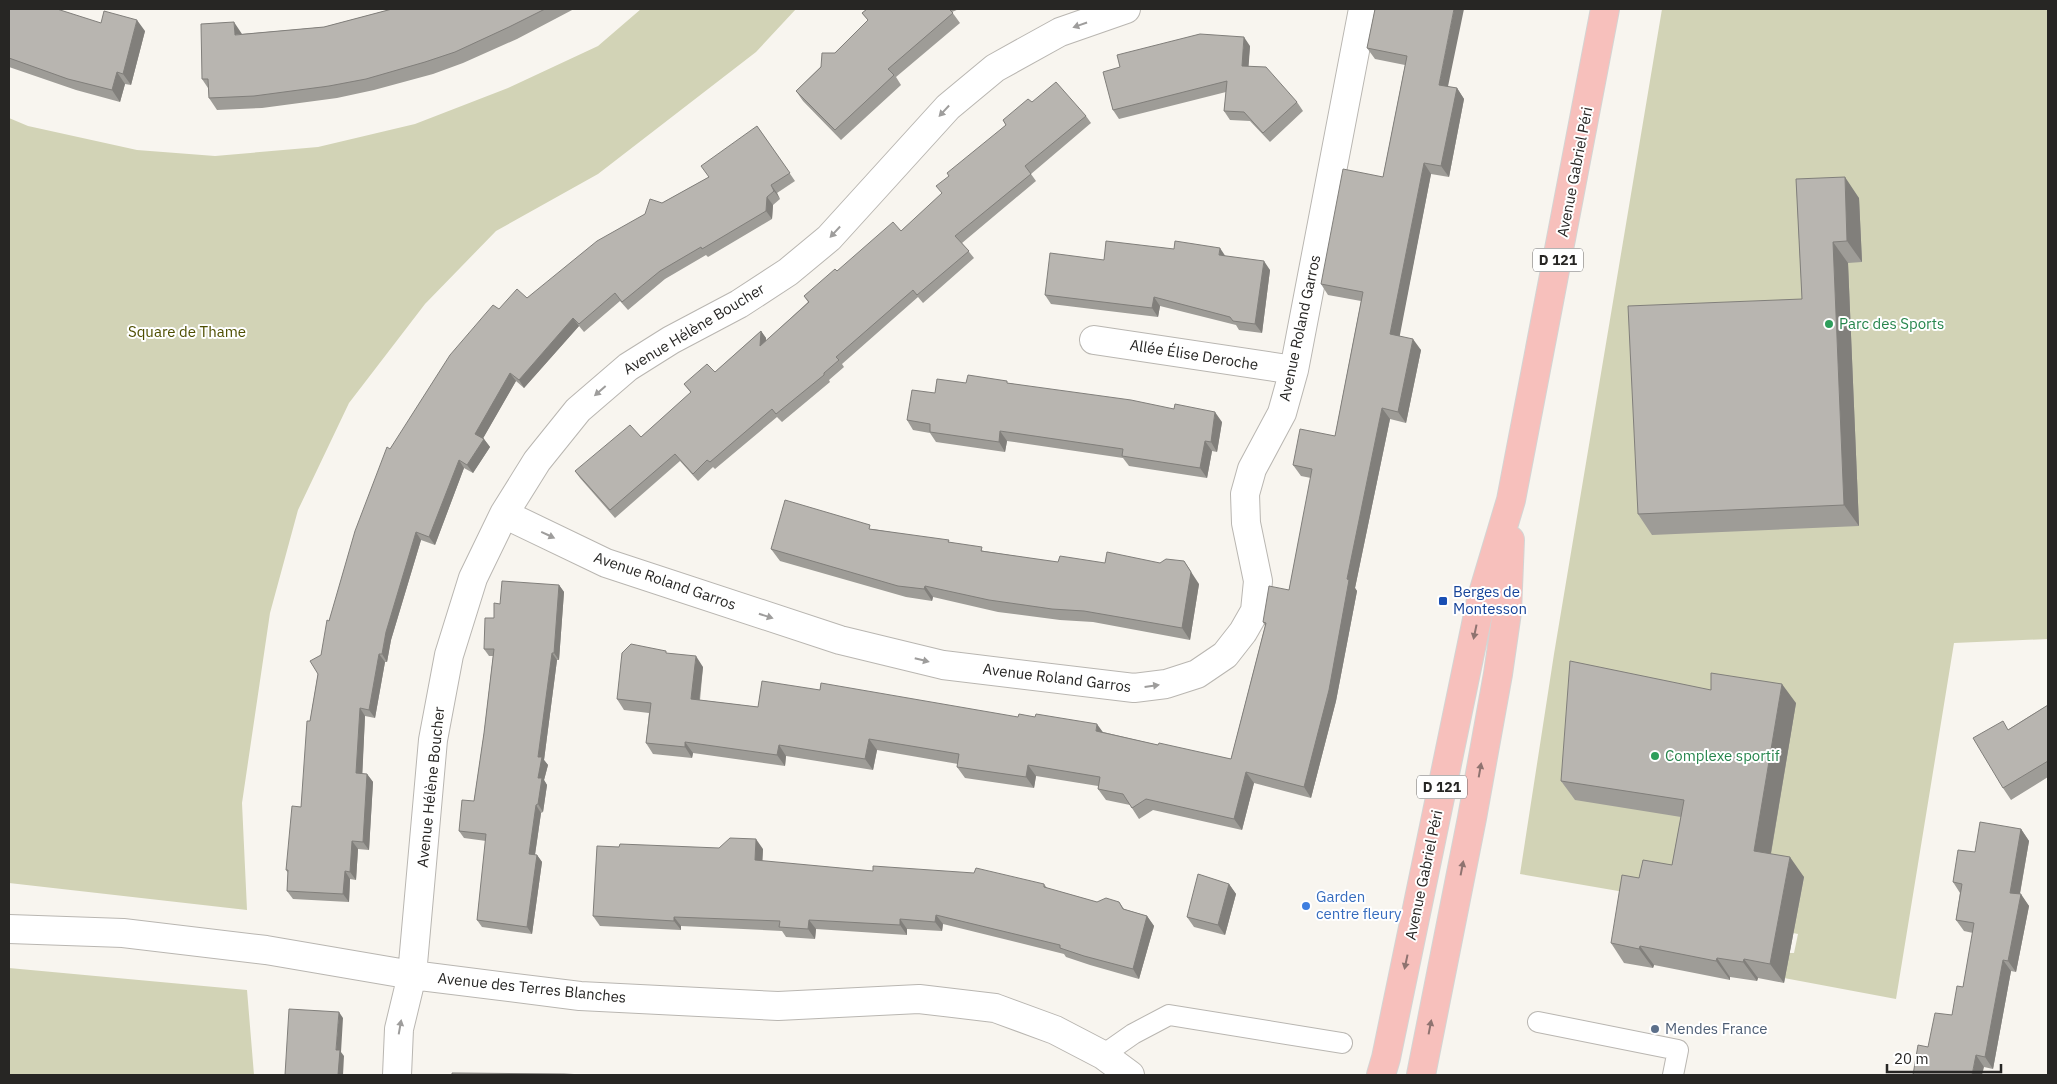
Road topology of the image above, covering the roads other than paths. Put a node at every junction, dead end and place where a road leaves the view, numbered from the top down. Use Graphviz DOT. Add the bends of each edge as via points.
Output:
graph roads {
  1 [pos="1126,9"];
  2 [pos="1357,10"];
  3 [pos="1606,12"];
  4 [pos="1094,340"];
  5 [pos="1294,370"];
  6 [pos="1511,500"];
  7 [pos="504,514"];
  8 [pos="9,929"];
  9 [pos="412,975"];
  10 [pos="1538,1022"];
  11 [pos="1342,1044"];
  12 [pos="1103,1055"];
  13 [pos="397,1075"];
  14 [pos="1130,1075"];
  15 [pos="1381,1075"];
  16 [pos="1420,1075"];
  17 [pos="1673,1075"];
  1 -- 7 [label="street, Avenue Hélène Boucher, one-way" via="1060,32 996,68 948,107 829,238 788,272 739,304 628,366 578,410"];
  2 -- 5 [label="street, Avenue Roland Garros"];
  3 -- 6 [label="main road, Avenue Gabriel Péri / D 121"];
  4 -- 5 [label="street, Allée Élise Deroche"];
  7 -- 5 [label="street, Avenue Roland Garros, one-way" via="606,563 850,642 943,665 1134,688 1166,684 1197,674 1225,655 1255,611 1258,581 1246,523 1244,494 1252,469 1282,413"];
  6 -- 15 [label="main road, Avenue Gabriel Péri / D 121, one-way" via="1481,600"];
  16 -- 6 [label="main road, Avenue Gabriel Péri / D 121, one-way" via="1498,674 1507,612"];
  7 -- 9 [label="street, Avenue Hélène Boucher" via="473,578 449,655 433,740"];
  8 -- 9 [label="street, Avenue des Terres Blanches" via="123,932 266,950"];
  9 -- 12 [label="street, Avenue des Terres Blanches" via="580,996 778,1006 919,999 995,1008 1056,1030"];
  13 -- 9 [label="street, Avenue Hélène Boucher, one-way" via="399,1029"];
  10 -- 17 [label="lane" via="1678,1050"];
  11 -- 12 [label="lane" via="1169,1015"];
  12 -- 14 [label="street, Avenue des Terres Blanches"];
}
